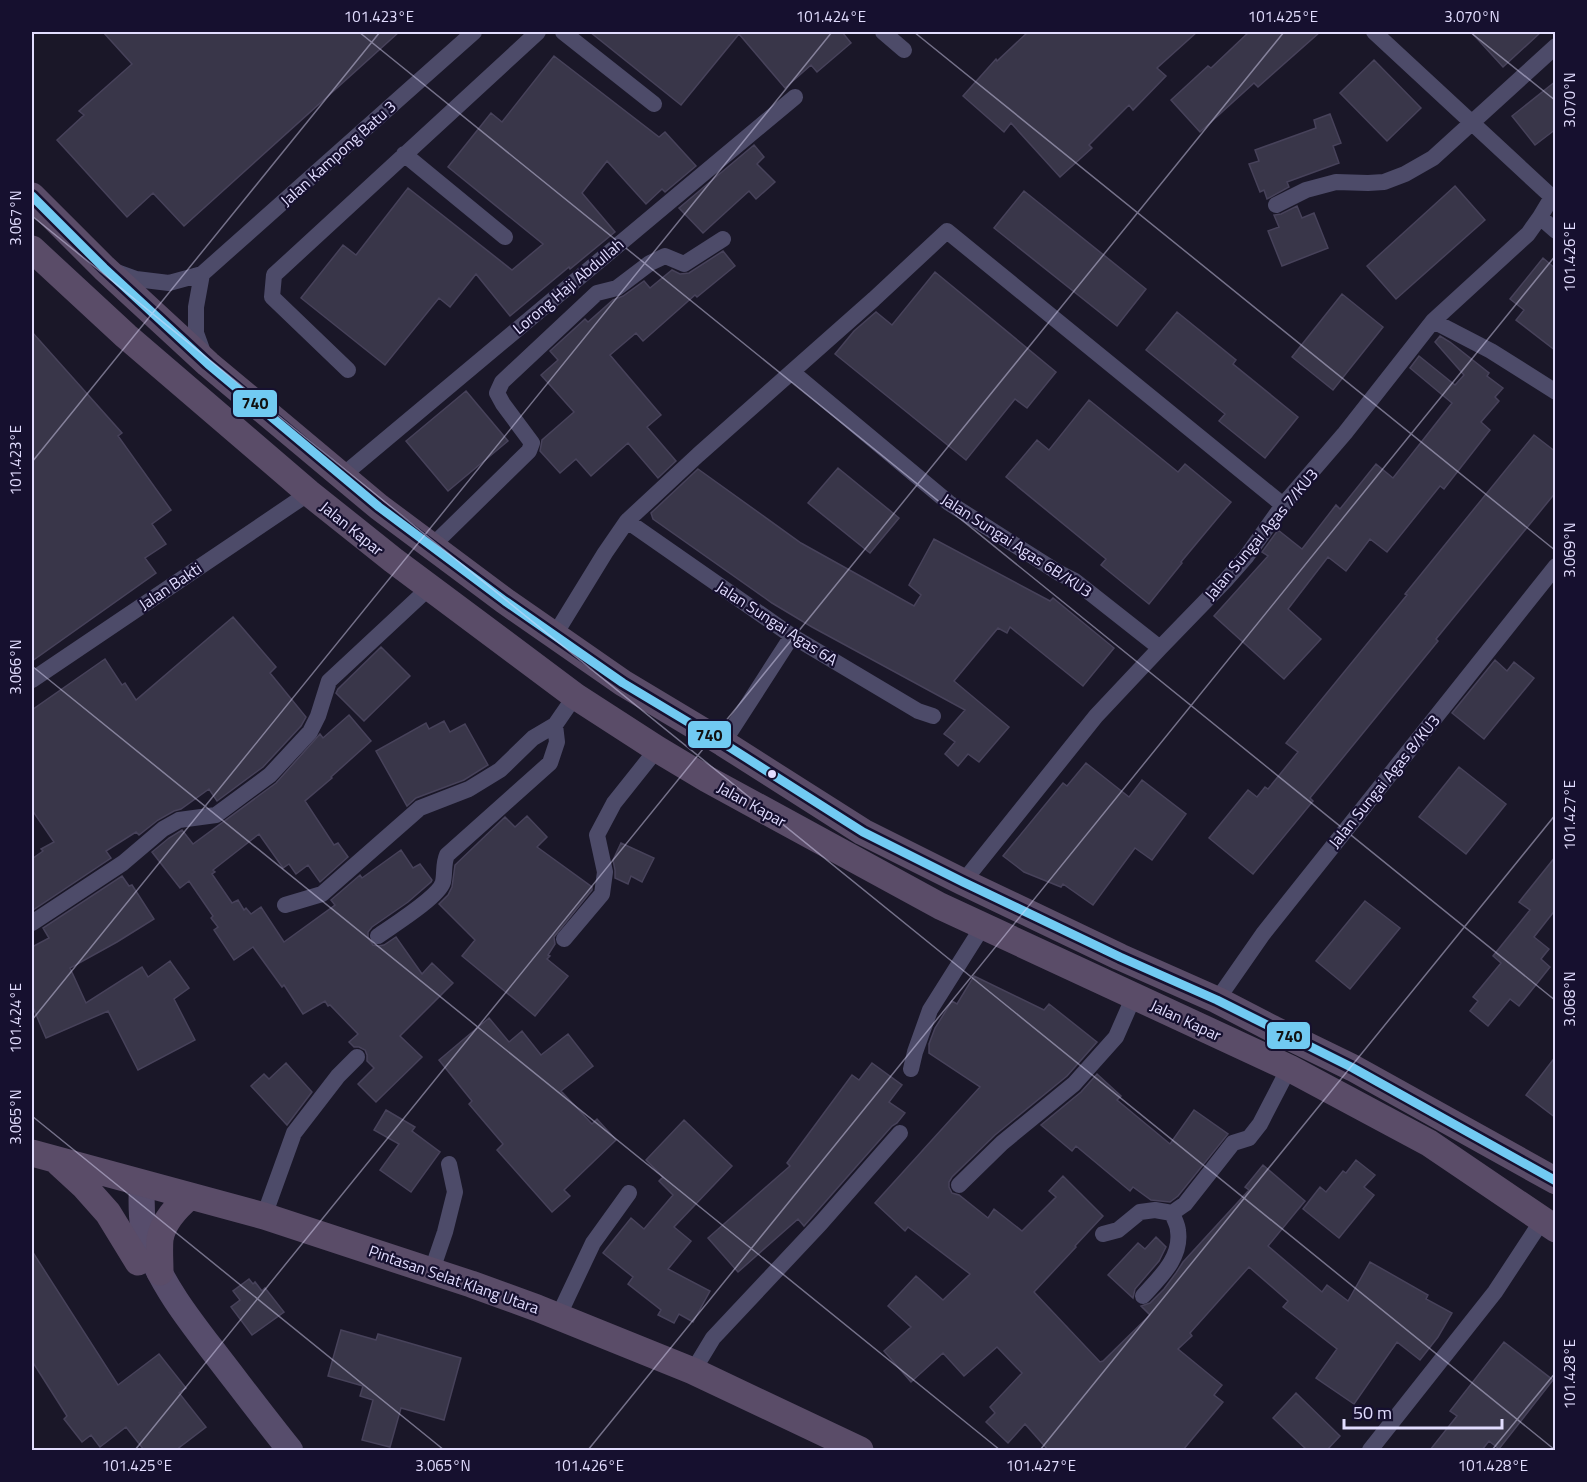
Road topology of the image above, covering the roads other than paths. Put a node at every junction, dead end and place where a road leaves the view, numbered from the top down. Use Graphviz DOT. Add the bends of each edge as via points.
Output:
graph roads {
  1 [pos="474,32"];
  2 [pos="538,32"];
  3 [pos="563,32"];
  4 [pos="883,32"];
  5 [pos="1374,32"];
  6 [pos="1556,46"];
  7 [pos="904,50"];
  8 [pos="795,97"];
  9 [pos="654,104"];
  10 [pos="1473,122"];
  11 [pos="405,154"];
  12 [pos="32,196"];
  13 [pos="1554,197"];
  14 [pos="1276,205"];
  15 [pos="1540,217"];
  16 [pos="1556,231"];
  17 [pos="504,237"];
  18 [pos="723,239"];
  19 [pos="33,253"];
  20 [pos="105,268"];
  21 [pos="202,274"];
  22 [pos="1433,321"];
  23 [pos="208,364"];
  24 [pos="348,370"];
  25 [pos="792,372"];
  26 [pos="1556,392"];
  27 [pos="342,476"];
  28 [pos="309,493"];
  29 [pos="1284,505"];
  30 [pos="627,521"];
  31 [pos="431,547"];
  32 [pos="1556,566"];
  33 [pos="430,587"];
  34 [pos="554,636"];
  35 [pos="792,636"];
  36 [pos="1160,648"];
  37 [pos="32,680"];
  38 [pos="575,696"];
  39 [pos="933,716"];
  40 [pos="555,725"];
  41 [pos="723,743"];
  42 [pos="657,749"];
  43 [pos="963,882"];
  44 [pos="285,905"];
  45 [pos="32,923"];
  46 [pos="983,926"];
  47 [pos="378,936"];
  48 [pos="564,939"];
  49 [pos="1134,996"];
  50 [pos="1217,1000"];
  51 [pos="357,1058"];
  52 [pos="1288,1068"];
  53 [pos="911,1069"];
  54 [pos="900,1133"];
  55 [pos="37,1151"];
  56 [pos="449,1164"];
  57 [pos="135,1181"];
  58 [pos="1556,1181"];
  59 [pos="959,1185"];
  60 [pos="629,1194"];
  61 [pos="190,1196"];
  62 [pos="1172,1213"];
  63 [pos="264,1216"];
  64 [pos="1549,1224"];
  65 [pos="1103,1234"];
  66 [pos="149,1267"];
  67 [pos="432,1270"];
  68 [pos="1143,1296"];
  69 [pos="558,1317"];
  70 [pos="693,1371"];
  71 [pos="290,1450"];
  72 [pos="860,1450"];
  73 [pos="1370,1450"];
  1 -- 21 [label="street, Jalan Kampong Batu 3"];
  2 -- 11 [label="street"];
  3 -- 9 [label="street"];
  4 -- 7 [label="street"];
  5 -- 10 [label="street"];
  6 -- 10 [label="street"];
  8 -- 27 [label="street, Lorong Haji Abdullah"];
  10 -- 13 [label="street"];
  10 -- 14 [label="street" via="1433,158 1405,174 1384,182 1336,182 1306,190"];
  11 -- 17 [label="street"];
  11 -- 24 [label="street" via="274,275 272,297"];
  12 -- 20 [label="highway, Jalan Kapar"];
  13 -- 15 [label="street, Jalan Sungai Agas 7/KU3"];
  15 -- 16 [label="street"];
  15 -- 22 [label="street, Jalan Sungai Agas 7/KU3" via="1528,234"];
  18 -- 31 [label="street" via="684,264 664,256 650,262 617,288 597,293 502,382 497,393 532,444 529,451"];
  19 -- 28 [label="highway, Jalan Kapar"];
  20 -- 21 [label="street" via="136,279 169,283"];
  20 -- 23 [label="highway, Jalan Kapar"];
  21 -- 23 [label="street" via="196,333"];
  22 -- 26 [label="street" via="1491,351"];
  22 -- 29 [label="street, Jalan Sungai Agas 7/KU3"];
  23 -- 27 [label="highway, Jalan Kapar"];
  25 -- 29 [label="street" via="947,231"];
  25 -- 30 [label="street"];
  25 -- 36 [label="street, Jalan Sungai Agas 6B/KU3" via="949,503 1075,581"];
  27 -- 31 [label="highway, Jalan Kapar"];
  28 -- 33 [label="highway, Jalan Kapar"];
  28 -- 37 [label="street, Jalan Bakti"];
  29 -- 36 [label="street, Jalan Sungai Agas 7/KU3" via="1239,565"];
  30 -- 34 [label="street"];
  30 -- 35 [label="street, Jalan Sungai Agas 6A"];
  31 -- 34 [label="highway, Jalan Kapar"];
  32 -- 50 [label="street, Jalan Sungai Agas 8/KU3" via="1263,934"];
  33 -- 38 [label="highway, Jalan Kapar"];
  33 -- 45 [label="street" via="329,681 310,732 270,775 216,814 179,820 163,829 123,863"];
  34 -- 41 [label="highway, Jalan Kapar"];
  35 -- 39 [label="street, Jalan Sungai Agas 6A" via="918,711"];
  35 -- 41 [label="street"];
  36 -- 43 [label="street, Jalan Sungai Agas 7/KU3" via="1096,716"];
  38 -- 40 [label="street"];
  38 -- 42 [label="highway, Jalan Kapar"];
  40 -- 44 [label="street" via="533,738 500,770 469,789 420,808 322,894"];
  40 -- 47 [label="street" via="557,742 550,763 447,855 442,884 435,895"];
  41 -- 43 [label="highway, Jalan Kapar" via="863,832"];
  42 -- 46 [label="highway, Jalan Kapar" via="910,890"];
  42 -- 48 [label="street" via="614,803 597,835 605,872 602,894"];
  43 -- 50 [label="highway, Jalan Kapar"];
  46 -- 49 [label="highway, Jalan Kapar"];
  46 -- 53 [label="street" via="930,1010"];
  49 -- 52 [label="highway, Jalan Kapar"];
  49 -- 59 [label="street" via="1116,1037 1074,1084 1002,1143"];
  50 -- 58 [label="highway, Jalan Kapar" via="1353,1068"];
  51 -- 63 [label="street" via="294,1133"];
  52 -- 62 [label="street" via="1249,1138 1233,1143 1185,1204"];
  52 -- 64 [label="highway, Jalan Kapar" via="1428,1143"];
  54 -- 70 [label="street" via="713,1338"];
  55 -- 57 [label="highway, Pintasan Selat Klang Utara"];
  55 -- 66 [label="highway" via="98,1201"];
  56 -- 67 [label="street" via="455,1192"];
  57 -- 61 [label="highway, Pintasan Selat Klang Utara"];
  57 -- 66 [label="main road"];
  60 -- 69 [label="street" via="593,1243"];
  61 -- 63 [label="highway, Pintasan Selat Klang Utara"];
  61 -- 66 [label="highway" via="165,1225"];
  62 -- 65 [label="street" via="1140,1212 1118,1230"];
  62 -- 68 [label="street" via="1178,1230 1178,1248 1167,1269"];
  63 -- 67 [label="highway, Pintasan Selat Klang Utara"];
  64 -- 73 [label="street"];
  66 -- 71 [label="main road"];
  67 -- 69 [label="highway, Pintasan Selat Klang Utara"];
  69 -- 70 [label="highway, Pintasan Selat Klang Utara"];
  70 -- 72 [label="highway, Pintasan Selat Klang Utara"];
}
